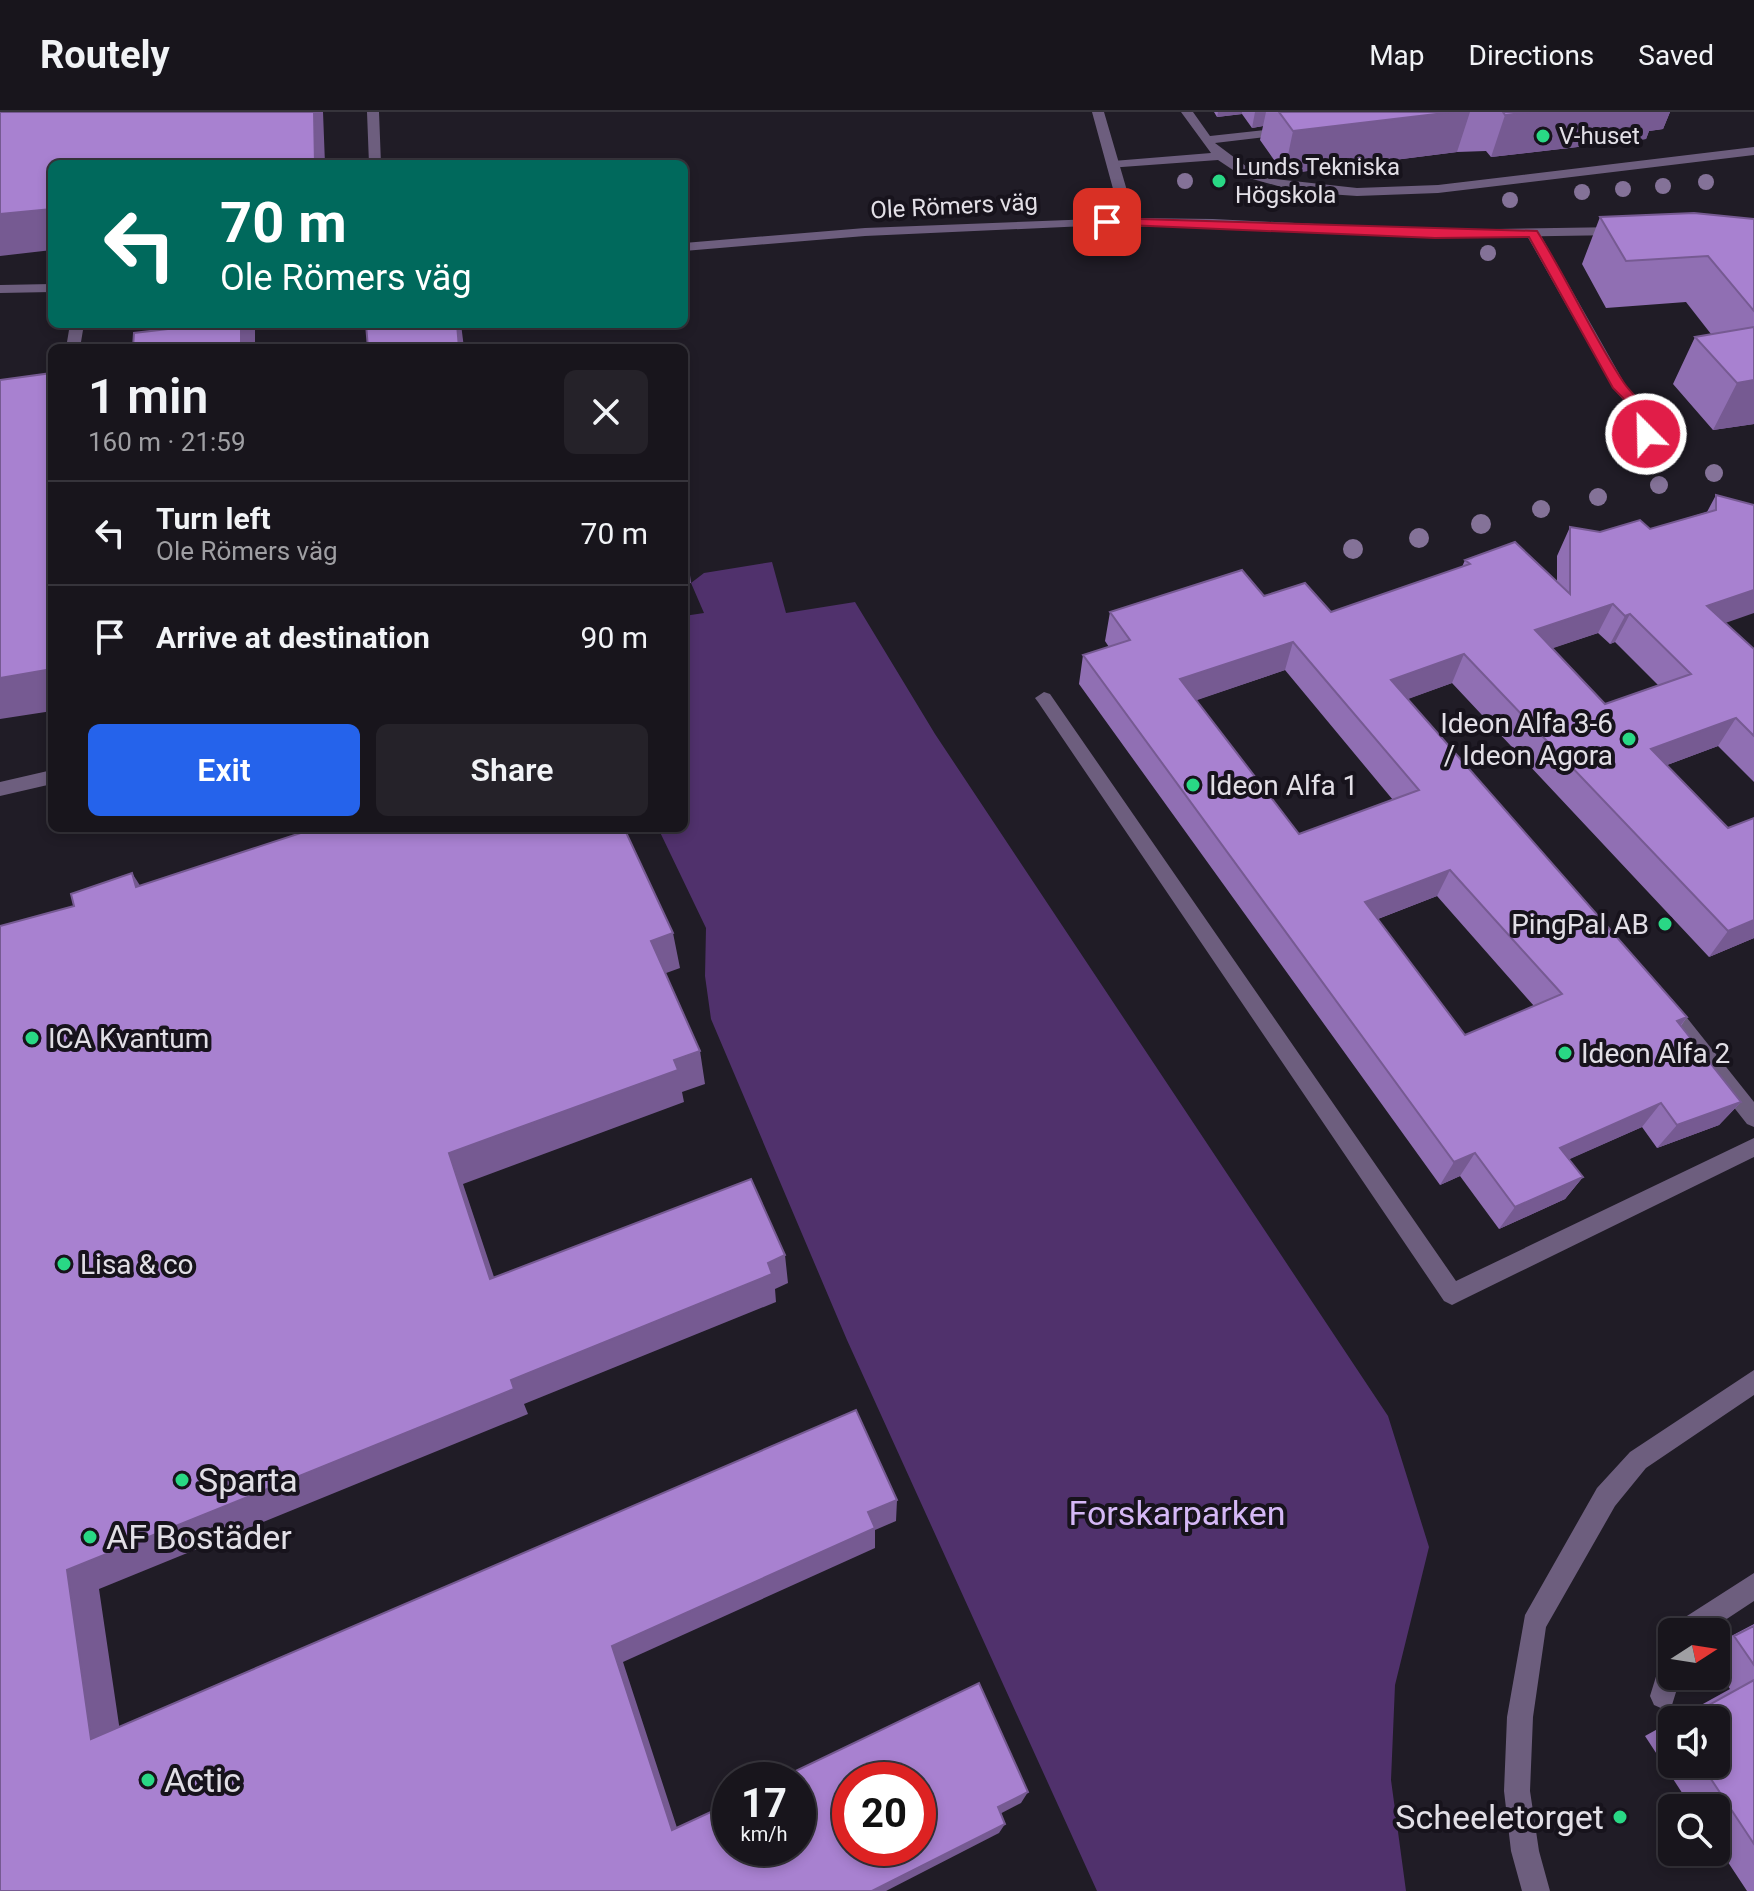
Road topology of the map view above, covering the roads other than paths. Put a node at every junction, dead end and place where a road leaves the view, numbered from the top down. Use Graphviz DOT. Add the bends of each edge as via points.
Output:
graph roads {
  1 [pos="373,112"];
  2 [pos="1098,112"];
  3 [pos="1187,112"];
  4 [pos="1311,127"];
  5 [pos="1206,140"];
  6 [pos="1754,151"];
  7 [pos="1221,156"];
  8 [pos="375,160"];
  9 [pos="1113,165"];
  10 [pos="1129,222"];
  11 [pos="1638,230"];
  12 [pos="1533,234"];
  13 [pos="688,247"];
  14 [pos="48,288"];
  15 [pos="0,289"];
  16 [pos="1627,443"];
  17 [pos="1044,698"];
  18 [pos="48,778"];
  19 [pos="0,789"];
  20 [pos="1652,990"];
  21 [pos="1754,1118"];
  22 [pos="1754,1147"];
  23 [pos="1754,1381"];
  24 [pos="1754,1586"];
  25 [pos="1706,1618"];
  26 [pos="1665,1690"];
  27 [pos="1663,1696"];
  28 [pos="1536,1891"];
  1 -- 8 [label="street"];
  2 -- 9 [label="street"];
  3 -- 5 [label="street"];
  4 -- 5 [label="street"];
  5 -- 7 [label="street"];
  6 -- 7 [label="street" via="1389,192 1277,184"];
  7 -- 9 [label="street"];
  9 -- 10 [label="street"];
  10 -- 12 [label="street, Ole Römers väg"];
  10 -- 13 [label="street, Ole Römers väg" via="865,232"];
  11 -- 12 [label="street, Ole Römers väg"];
  12 -- 16 [label="street" via="1620,388 1648,421 1646,434"];
  14 -- 15 [label="street"];
  17 -- 22 [label="street" via="1452,1294"];
  18 -- 19 [label="street"];
  20 -- 21 [label="street"];
  23 -- 28 [label="street" via="1638,1460 1606,1497 1534,1624 1520,1717 1517,1791"];
  24 -- 25 [label="street"];
  26 -- 27 [label="street"];
}
